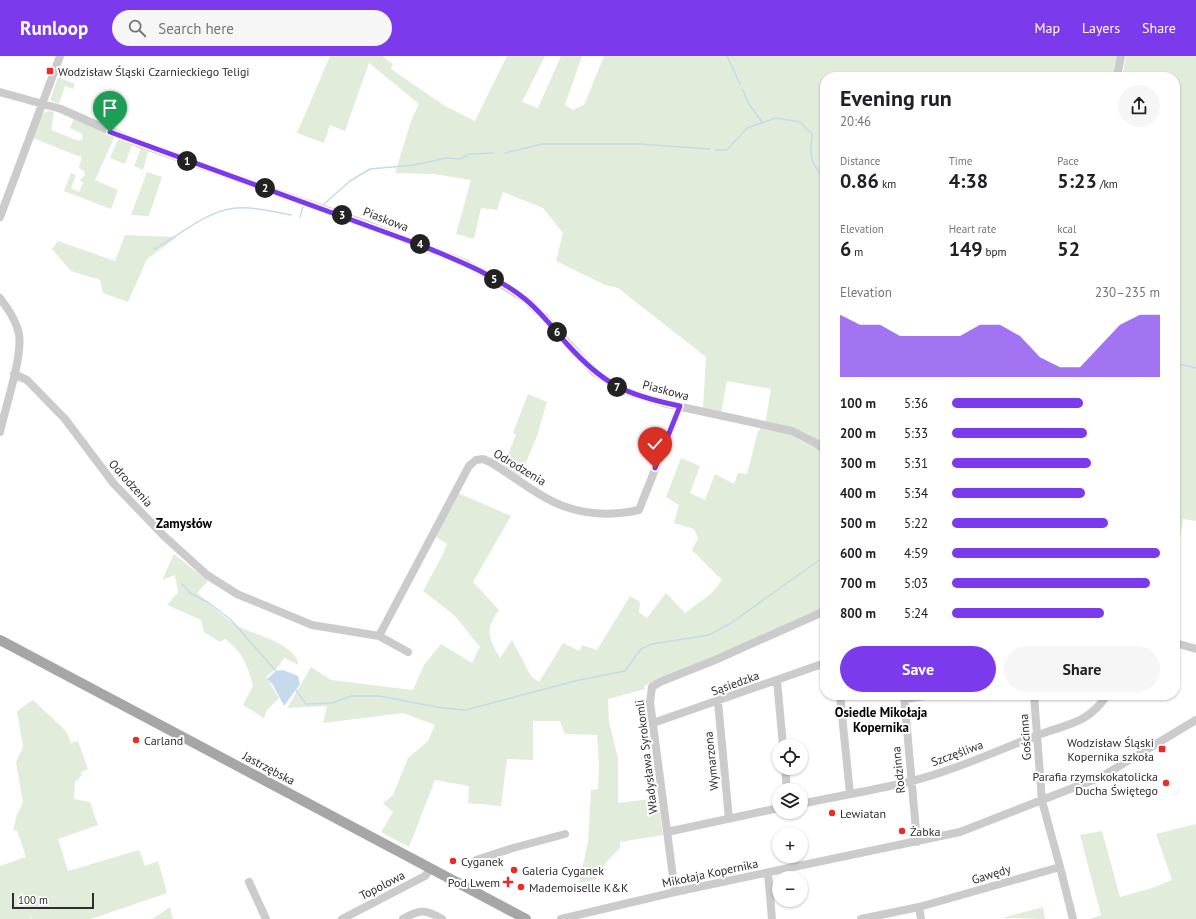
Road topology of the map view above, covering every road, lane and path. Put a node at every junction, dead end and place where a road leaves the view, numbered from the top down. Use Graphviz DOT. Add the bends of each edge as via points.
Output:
graph roads {
  1 [pos="60,56"];
  2 [pos="1121,56"];
  3 [pos="1118,72"];
  4 [pos="0,92"];
  5 [pos="42,104"];
  6 [pos="0,217"];
  7 [pos="0,298"];
  8 [pos="14,374"];
  9 [pos="680,406"];
  10 [pos="0,432"];
  11 [pos="820,446"];
  12 [pos="820,613"];
  13 [pos="378,636"];
  14 [pos="0,640"];
  15 [pos="1180,644"];
  16 [pos="1196,649"];
  17 [pos="408,652"];
  18 [pos="820,665"];
  19 [pos="776,680"];
  20 [pos="841,700"];
  21 [pos="904,700"];
  22 [pos="1034,700"];
  23 [pos="1104,700"];
  24 [pos="718,702"];
  25 [pos="1196,720"];
  26 [pos="653,723"];
  27 [pos="1038,735"];
  28 [pos="782,739"];
  29 [pos="912,781"];
  30 [pos="850,794"];
  31 [pos="1042,801"];
  32 [pos="808,803"];
  33 [pos="772,810"];
  34 [pos="729,819"];
  35 [pos="667,832"];
  36 [pos="565,834"];
  37 [pos="917,842"];
  38 [pos="476,860"];
  39 [pos="1060,867"];
  40 [pos="431,868"];
  41 [pos="768,873"];
  42 [pos="249,882"];
  43 [pos="675,892"];
  44 [pos="919,907"];
  45 [pos="266,919"];
  46 [pos="342,919"];
  47 [pos="403,919"];
  48 [pos="442,919"];
  49 [pos="526,919"];
  50 [pos="561,919"];
  51 [pos="772,919"];
  52 [pos="862,919"];
  53 [pos="921,919"];
  54 [pos="1073,919"];
  1 -- 5 [label="street"];
  2 -- 3 [label="street"];
  4 -- 5 [label="street, Piaskowa"];
  5 -- 6 [label="street"];
  5 -- 9 [label="street, Piaskowa" via="61,109 140,144 363,222 473,267 524,299 609,383 642,397"];
  7 -- 8 [label="street" via="19,335 19,354"];
  8 -- 10 [label="street"];
  8 -- 13 [label="street, Odrodzenia" via="27,380 65,419 114,484 164,536 207,575 237,594 312,626"];
  9 -- 11 [label="street, Piaskowa" via="792,431"];
  9 -- 13 [label="street, Odrodzenia" via="639,510 599,514 566,507 490,462 476,460 470,466"];
  12 -- 26 [label="street, Władysława Syrokomli" via="660,682 652,688 650,694"];
  13 -- 17 [label="street, Odrodzenia"];
  14 -- 40 [label="main road, Jastrzębska"];
  15 -- 16 [label="street"];
  18 -- 19 [label="street, Sąsiedzka"];
  19 -- 24 [label="street, Sąsiedzka"];
  19 -- 28 [label="street"];
  20 -- 30 [label="street"];
  21 -- 29 [label="street, Rodzinna"];
  22 -- 27 [label="street, Gościnna"];
  23 -- 27 [label="street, Szczęśliwa" via="1088,717"];
  24 -- 26 [label="street, Sąsiedzka"];
  24 -- 34 [label="street, Wymarzona"];
  25 -- 31 [label="street, Mikołaja Kopernika" via="1101,777"];
  26 -- 35 [label="street, Władysława Syrokomli"];
  27 -- 29 [label="street, Szczęśliwa"];
  27 -- 31 [label="street, Gościnna"];
  29 -- 30 [label="street, Szczęśliwa"];
  29 -- 37 [label="street, Rodzinna"];
  30 -- 32 [label="street, Szczęśliwa"];
  31 -- 37 [label="street, Mikołaja Kopernika" via="960,832"];
  31 -- 39 [label="street"];
  33 -- 34 [label="street"];
  34 -- 35 [label="street"];
  35 -- 43 [label="street, Władysława Syrokomli"];
  36 -- 38 [label="street"];
  37 -- 41 [label="street, Mikołaja Kopernika"];
  39 -- 44 [label="street, Gawędy"];
  39 -- 54 [label="street"];
  40 -- 46 [label="street, Topolowa" via="425,876"];
  40 -- 49 [label="main road, Jastrzębska"];
  41 -- 43 [label="street, Mikołaja Kopernika"];
  41 -- 51 [label="street"];
  42 -- 45 [label="street"];
  43 -- 50 [label="street, Mikołaja Kopernika"];
  44 -- 52 [label="street, Gawędy"];
  44 -- 53 [label="street"];
  47 -- 48 [label="street" via="421,911"];
}
